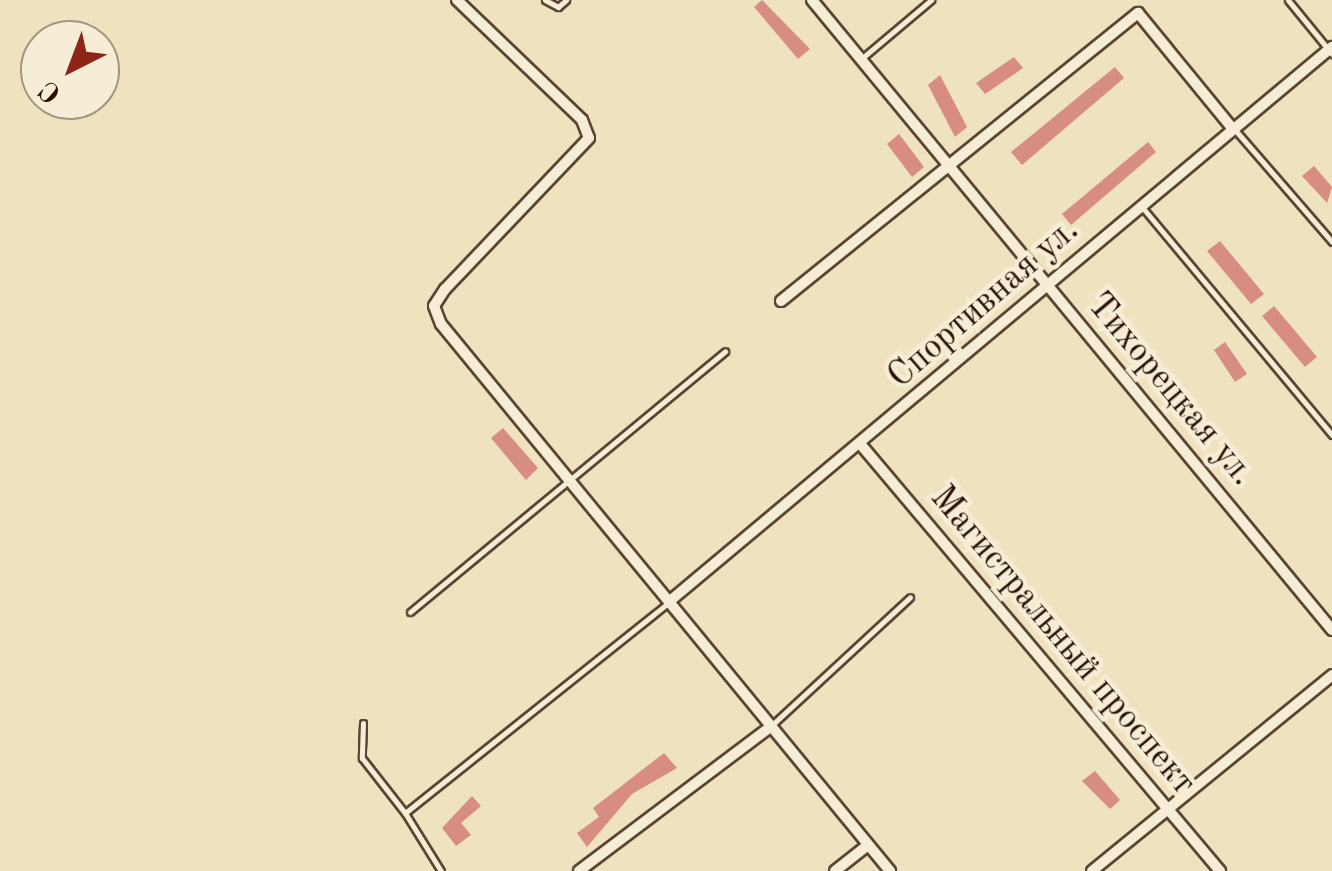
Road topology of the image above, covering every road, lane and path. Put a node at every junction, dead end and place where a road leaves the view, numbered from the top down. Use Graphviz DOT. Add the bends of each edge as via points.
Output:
graph roads {
  1 [pos="457,0"];
  2 [pos="545,0"];
  3 [pos="566,0"];
  4 [pos="812,0"];
  5 [pos="931,0"];
  6 [pos="1288,0"];
  7 [pos="1331,50"];
  8 [pos="860,59"];
  9 [pos="1234,128"];
  10 [pos="949,166"];
  11 [pos="1141,205"];
  12 [pos="1332,242"];
  13 [pos="1048,285"];
  14 [pos="781,301"];
  15 [pos="725,350"];
  16 [pos="1332,436"];
  17 [pos="862,446"];
  18 [pos="570,476"];
  19 [pos="910,596"];
  20 [pos="672,600"];
  21 [pos="410,612"];
  22 [pos="1332,630"];
  23 [pos="1332,675"];
  24 [pos="363,724"];
  25 [pos="770,727"];
  26 [pos="1168,809"];
  27 [pos="405,812"];
  28 [pos="868,845"];
  29 [pos="440,871"];
  30 [pos="579,871"];
  31 [pos="835,871"];
  32 [pos="890,871"];
  33 [pos="1092,871"];
  34 [pos="1220,871"];
  1 -- 18 [label="street" via="582,120 589,138 434,306 440,324"];
  2 -- 3 [label="lane" via="558,6"];
  4 -- 8 [label="street, Тихорецкая ул."];
  5 -- 8 [label="lane"];
  6 -- 7 [label="lane"];
  7 -- 9 [label="street, Спортивная ул."];
  8 -- 10 [label="street, Тихорецкая ул."];
  9 -- 10 [label="street" via="1138,13"];
  9 -- 11 [label="street, Спортивная ул."];
  9 -- 12 [label="lane"];
  10 -- 13 [label="street, Тихорецкая ул."];
  10 -- 14 [label="street"];
  11 -- 13 [label="street, Спортивная ул."];
  11 -- 16 [label="lane"];
  13 -- 17 [label="street, Спортивная ул."];
  13 -- 22 [label="street, Тихорецкая ул."];
  15 -- 18 [label="lane"];
  17 -- 20 [label="street, Спортивная ул."];
  17 -- 26 [label="street, Магистральный проспект"];
  18 -- 20 [label="street"];
  18 -- 21 [label="lane"];
  19 -- 25 [label="lane"];
  20 -- 25 [label="street"];
  20 -- 27 [label="lane"];
  23 -- 26 [label="street"];
  24 -- 27 [label="lane" via="362,758"];
  25 -- 28 [label="street"];
  25 -- 30 [label="street"];
  26 -- 33 [label="street"];
  26 -- 34 [label="street, Магистральный проспект"];
  27 -- 29 [label="lane"];
  28 -- 31 [label="street"];
  28 -- 32 [label="street"];
}
